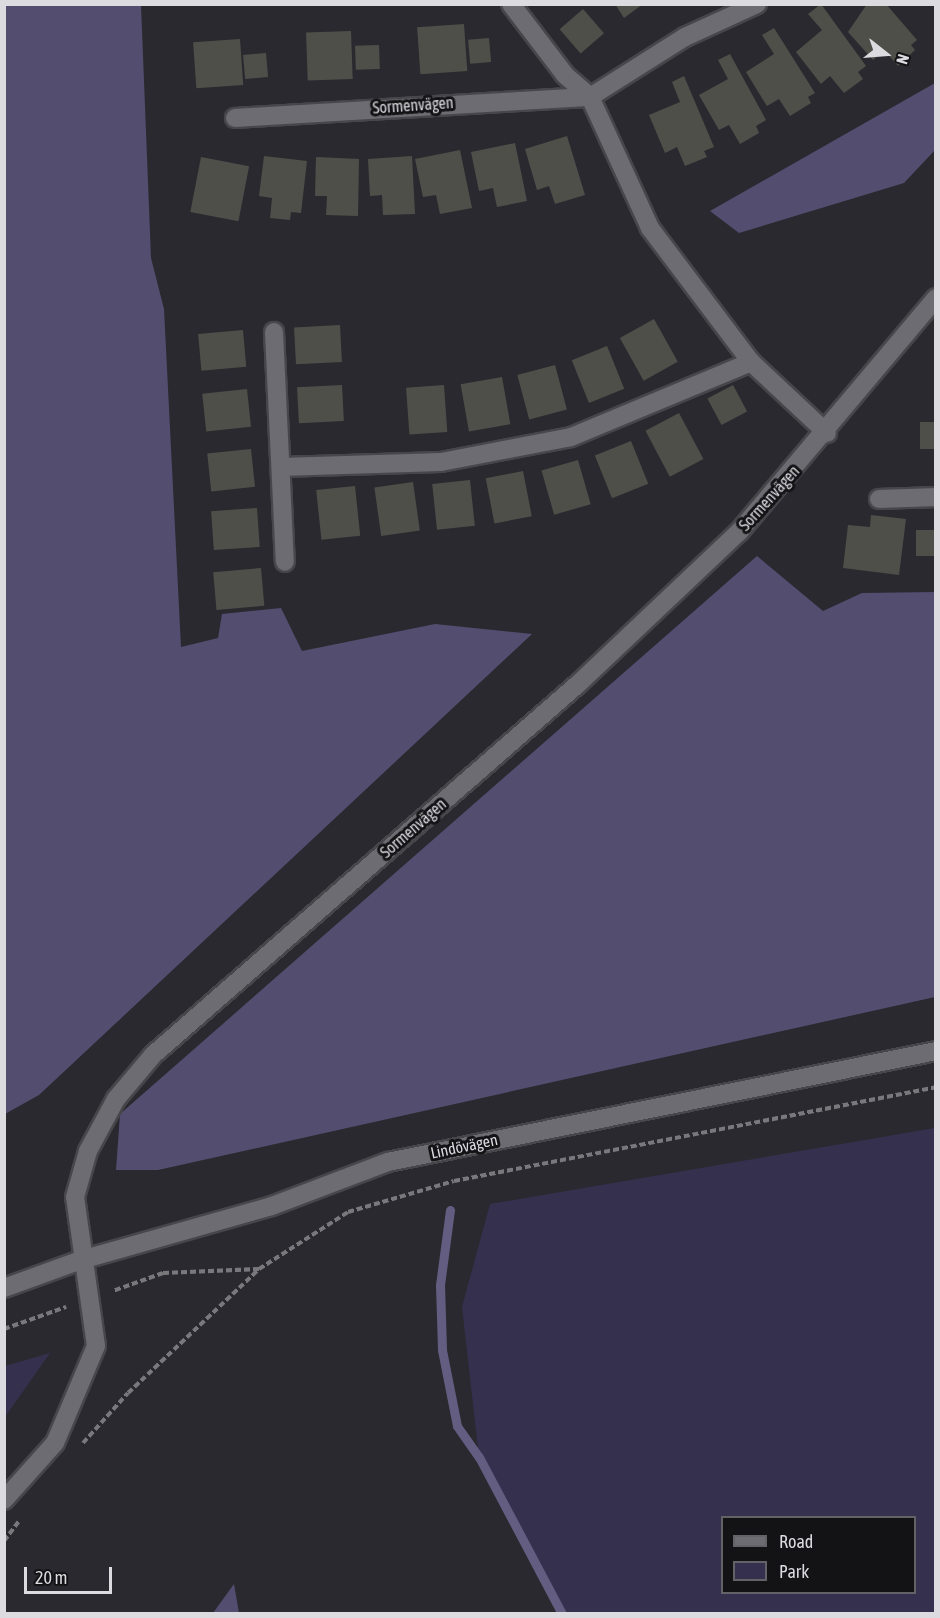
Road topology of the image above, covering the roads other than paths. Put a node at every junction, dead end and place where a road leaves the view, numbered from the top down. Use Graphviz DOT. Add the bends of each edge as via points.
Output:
graph roads {
  1 [pos="511,4"];
  2 [pos="757,4"];
  3 [pos="590,97"];
  4 [pos="235,118"];
  5 [pos="936,298"];
  6 [pos="274,332"];
  7 [pos="751,362"];
  8 [pos="827,433"];
  9 [pos="281,467"];
  10 [pos="936,497"];
  11 [pos="879,499"];
  12 [pos="285,562"];
  13 [pos="936,1051"];
  14 [pos="81,1260"];
  15 [pos="4,1288"];
  16 [pos="4,1500"];
  1 -- 3 [label="street" via="565,75"];
  2 -- 3 [label="street, Sormenvägen" via="685,37"];
  3 -- 4 [label="street, Sormenvägen"];
  3 -- 7 [label="street" via="650,228"];
  5 -- 8 [label="street, Sormenvägen"];
  6 -- 9 [label="street"];
  7 -- 8 [label="street"];
  7 -- 9 [label="street" via="571,437 441,462"];
  8 -- 14 [label="street, Sormenvägen" via="739,532 578,684 153,1055 116,1099 88,1151 75,1197"];
  9 -- 12 [label="street"];
  10 -- 11 [label="street"];
  13 -- 14 [label="street, Lindövägen" via="388,1162 272,1206"];
  14 -- 15 [label="street, Lindövägen"];
  14 -- 16 [label="street, Sormenvägen" via="96,1346 83,1387 55,1443"];
}
